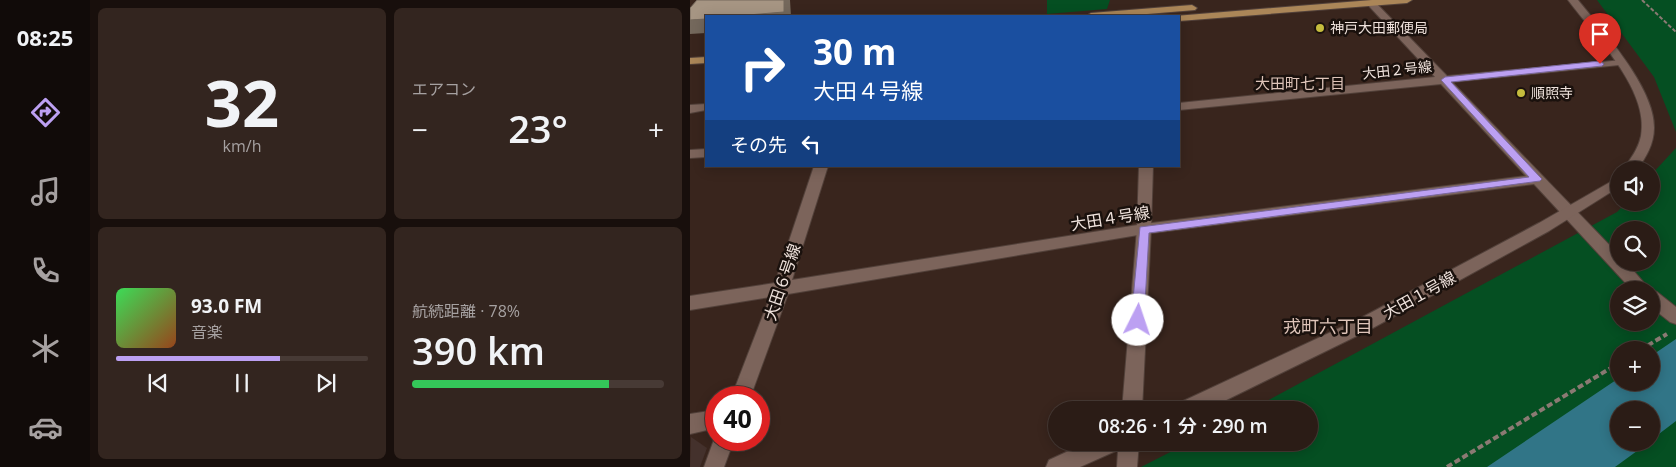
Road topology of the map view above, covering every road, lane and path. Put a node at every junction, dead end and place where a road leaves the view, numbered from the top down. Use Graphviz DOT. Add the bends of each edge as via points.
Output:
graph roads {
  1 [pos="1288,0"];
  2 [pos="1407,0"];
  3 [pos="1573,0"];
  4 [pos="1642,0"];
  5 [pos="1371,3"];
  6 [pos="1153,14"];
  7 [pos="1122,15"];
  8 [pos="1180,18"];
  9 [pos="1676,32"];
  10 [pos="705,50"];
  11 [pos="690,51"];
  12 [pos="705,60"];
  13 [pos="690,61"];
  14 [pos="1619,62"];
  15 [pos="1445,80"];
  16 [pos="705,107"];
  17 [pos="1180,107"];
  18 [pos="690,109"];
  19 [pos="705,153"];
  20 [pos="690,154"];
  21 [pos="1637,161"];
  22 [pos="821,167"];
  23 [pos="1146,167"];
  24 [pos="1537,179"];
  25 [pos="1610,187"];
  26 [pos="1568,213"];
  27 [pos="1144,230"];
  28 [pos="1633,281"];
  29 [pos="781,289"];
  30 [pos="690,303"];
  31 [pos="1660,305"];
  32 [pos="1676,317"];
  33 [pos="1669,332"];
  34 [pos="1654,341"];
  35 [pos="1610,368"];
  36 [pos="745,386"];
  37 [pos="1133,401"];
  38 [pos="1205,401"];
  39 [pos="705,422"];
  40 [pos="690,424"];
  41 [pos="720,451"];
  42 [pos="1092,451"];
  43 [pos="1128,451"];
  44 [pos="714,467"];
  45 [pos="1056,467"];
  46 [pos="1127,467"];
  47 [pos="1447,467"];
  1 -- 6 [label="main road"];
  2 -- 5 [label="main road"];
  3 -- 14 [label="street"];
  4 -- 9 [label="path"];
  5 -- 8 [label="main road"];
  5 -- 15 [label="street"];
  6 -- 7 [label="main road"];
  10 -- 11 [label="main road"];
  12 -- 13 [label="main road"];
  14 -- 15 [label="street, 大田２号線"];
  14 -- 21 [label="street" via="1642,98 1648,120 1647,142"];
  15 -- 17 [label="street, 大田２号線"];
  15 -- 24 [label="street"];
  16 -- 18 [label="street"];
  19 -- 20 [label="street"];
  22 -- 29 [label="street, 大田６号線"];
  23 -- 27 [label="street"];
  24 -- 26 [label="street"];
  24 -- 27 [label="street, 大田４号線"];
  25 -- 26 [label="street, 大田１号線"];
  26 -- 28 [label="street"];
  26 -- 38 [label="street, 大田１号線" via="1365,324"];
  27 -- 29 [label="street, 大田４号線"];
  27 -- 37 [label="street"];
  29 -- 30 [label="street, 大田４号線"];
  29 -- 36 [label="street, 大田６号線"];
  31 -- 32 [label="street"];
  33 -- 34 [label="path"];
  35 -- 47 [label="path"];
  39 -- 40 [label="street"];
  41 -- 44 [label="street"];
  42 -- 45 [label="street"];
  43 -- 46 [label="street"];
}
